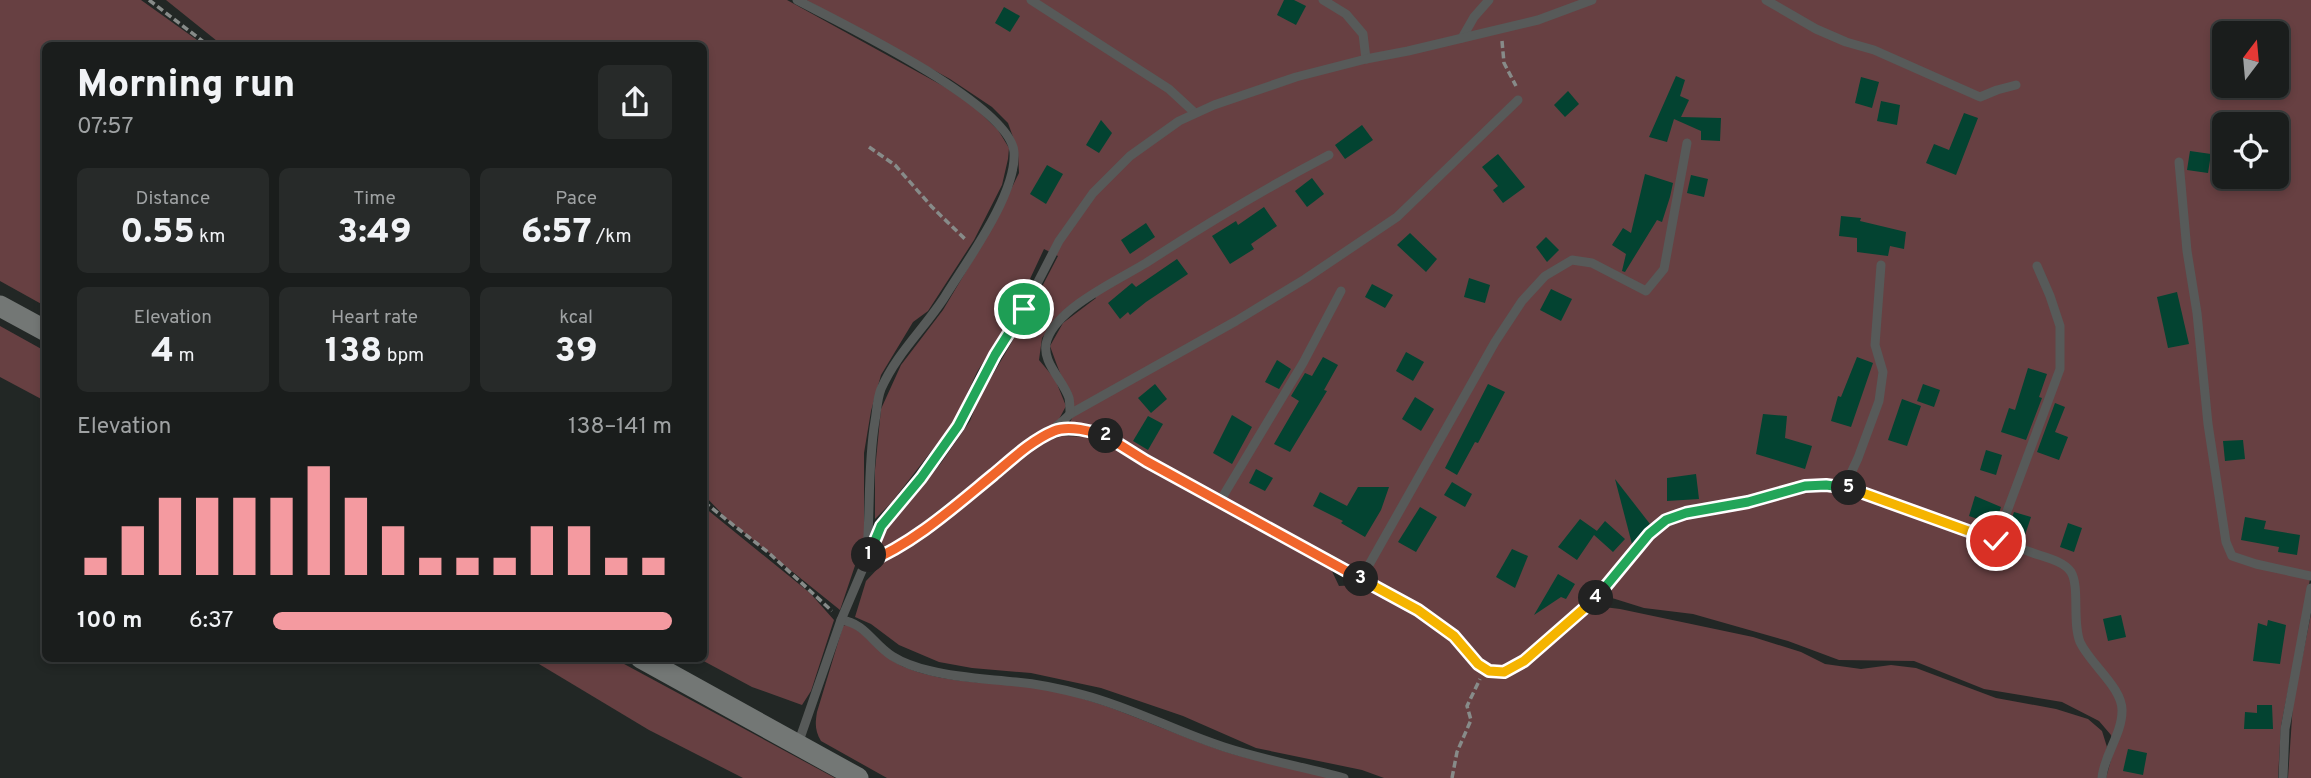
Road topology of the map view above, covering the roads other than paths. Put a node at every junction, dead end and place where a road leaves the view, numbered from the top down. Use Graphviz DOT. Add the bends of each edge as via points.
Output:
graph roads {
  1 [pos="797,0"];
  2 [pos="1031,0"];
  3 [pos="1323,0"];
  4 [pos="1489,0"];
  5 [pos="1592,0"];
  6 [pos="1766,0"];
  7 [pos="1462,38"];
  8 [pos="1366,59"];
  9 [pos="2016,85"];
  10 [pos="1518,100"];
  11 [pos="1195,113"];
  12 [pos="1687,144"];
  13 [pos="1329,155"];
  14 [pos="2179,162"];
  15 [pos="1881,265"];
  16 [pos="2037,266"];
  17 [pos="1341,291"];
  18 [pos="0,306"];
  19 [pos="42,329"];
  20 [pos="1070,414"];
  21 [pos="1056,429"];
  22 [pos="1845,486"];
  23 [pos="1220,501"];
  24 [pos="1996,541"];
  25 [pos="866,563"];
  26 [pos="2311,576"];
  27 [pos="1361,579"];
  28 [pos="2311,588"];
  29 [pos="841,620"];
  30 [pos="648,662"];
  31 [pos="797,745"];
  32 [pos="858,778"];
  33 [pos="1343,778"];
  34 [pos="2102,778"];
  35 [pos="2283,778"];
  1 -- 25 [label="lane" via="946,82 983,108 1005,130 1014,149 1005,195 939,306 899,356 880,392 870,461"];
  2 -- 11 [label="lane" via="1169,89"];
  3 -- 8 [label="lane" via="1346,14 1363,34"];
  4 -- 7 [label="lane"];
  5 -- 7 [label="lane" via="1538,20"];
  6 -- 9 [label="lane" via="1816,29 1980,97"];
  7 -- 8 [label="lane"];
  8 -- 11 [label="lane" via="1296,77"];
  10 -- 20 [label="lane" via="1397,216 1305,279"];
  11 -- 25 [label="lane" via="1130,156 1093,193 1059,241 958,426 881,526"];
  12 -- 27 [label="lane" via="1664,269 1646,291 1592,263 1572,260 1545,276 1495,342"];
  13 -- 20 [label="lane" via="1204,224 1066,315 1046,344 1048,362 1069,399"];
  14 -- 26 [label="lane" via="2226,542 2232,556"];
  15 -- 22 [label="lane" via="1875,345 1883,372 1879,401"];
  16 -- 24 [label="lane" via="2060,326 2060,369"];
  17 -- 23 [label="lane"];
  18 -- 19 [label="main road"];
  20 -- 21 [label="lane"];
  21 -- 23 [label="lane" via="1110,437"];
  21 -- 25 [label="lane" via="890,554"];
  22 -- 24 [label="lane"];
  22 -- 27 [label="lane" via="1805,486 1666,520 1649,534 1601,594 1534,653 1504,672 1478,664 1454,636"];
  23 -- 27 [label="lane"];
  24 -- 34 [label="lane" via="2071,571 2081,642 2120,698 2122,711"];
  25 -- 29 [label="lane"];
  28 -- 35 [label="lane" via="2285,729"];
  29 -- 31 [label="lane"];
  29 -- 33 [label="lane" via="866,630 891,655 932,672 1087,695 1222,747"];
  30 -- 31 [label="main road"];
  31 -- 32 [label="main road"];
}
